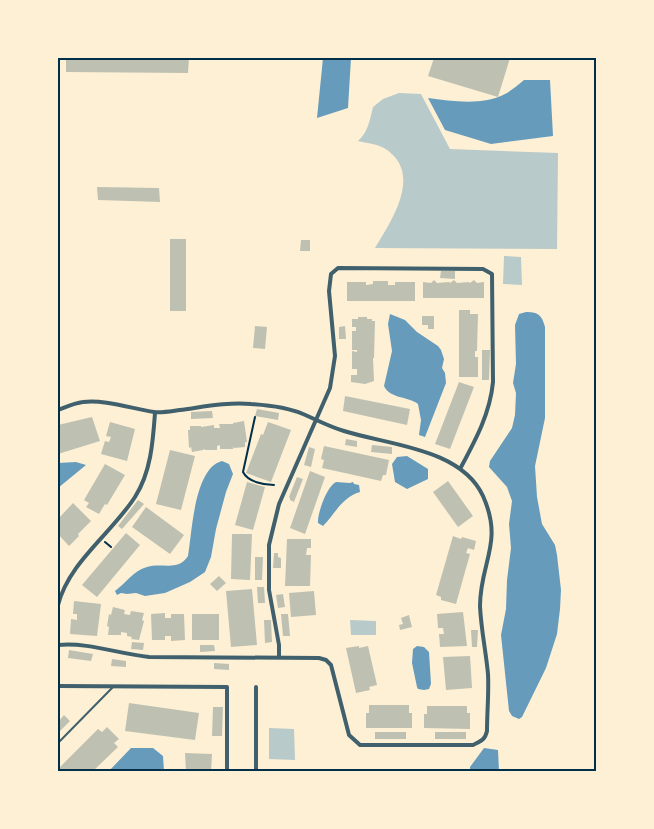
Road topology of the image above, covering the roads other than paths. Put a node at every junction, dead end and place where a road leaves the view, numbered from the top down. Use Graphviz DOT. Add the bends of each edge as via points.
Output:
graph roads {
  1 [pos="58,410"];
  2 [pos="155,412"];
  3 [pos="317,421"];
  4 [pos="460,469"];
  5 [pos="58,606"];
  6 [pos="58,645"];
  7 [pos="279,657"];
  8 [pos="58,686"];
  9 [pos="114,686"];
  10 [pos="256,687"];
  11 [pos="58,743"];
  12 [pos="227,772"];
  13 [pos="256,772"];
  1 -- 2 [label="street" via="84,402"];
  2 -- 3 [label="street" via="250,404 286,408"];
  2 -- 5 [label="street" via="152,449 135,497 76,567"];
  3 -- 4 [label="street" via="362,437 420,450"];
  3 -- 4 [label="street" via="334,371 329,291 332,274 338,268 483,269 493,278 492,394 480,431"];
  3 -- 7 [label="street" via="279,504 269,545 269,590"];
  4 -- 7 [label="street" via="483,495 493,528 480,606 488,675 486,738 473,745 360,745 350,735 332,665 319,658"];
  6 -- 7 [label="street" via="88,646 149,657"];
  8 -- 9 [label="street"];
  9 -- 11 [label="lane"];
  9 -- 12 [label="street" via="227,687"];
  10 -- 13 [label="street"];
}
